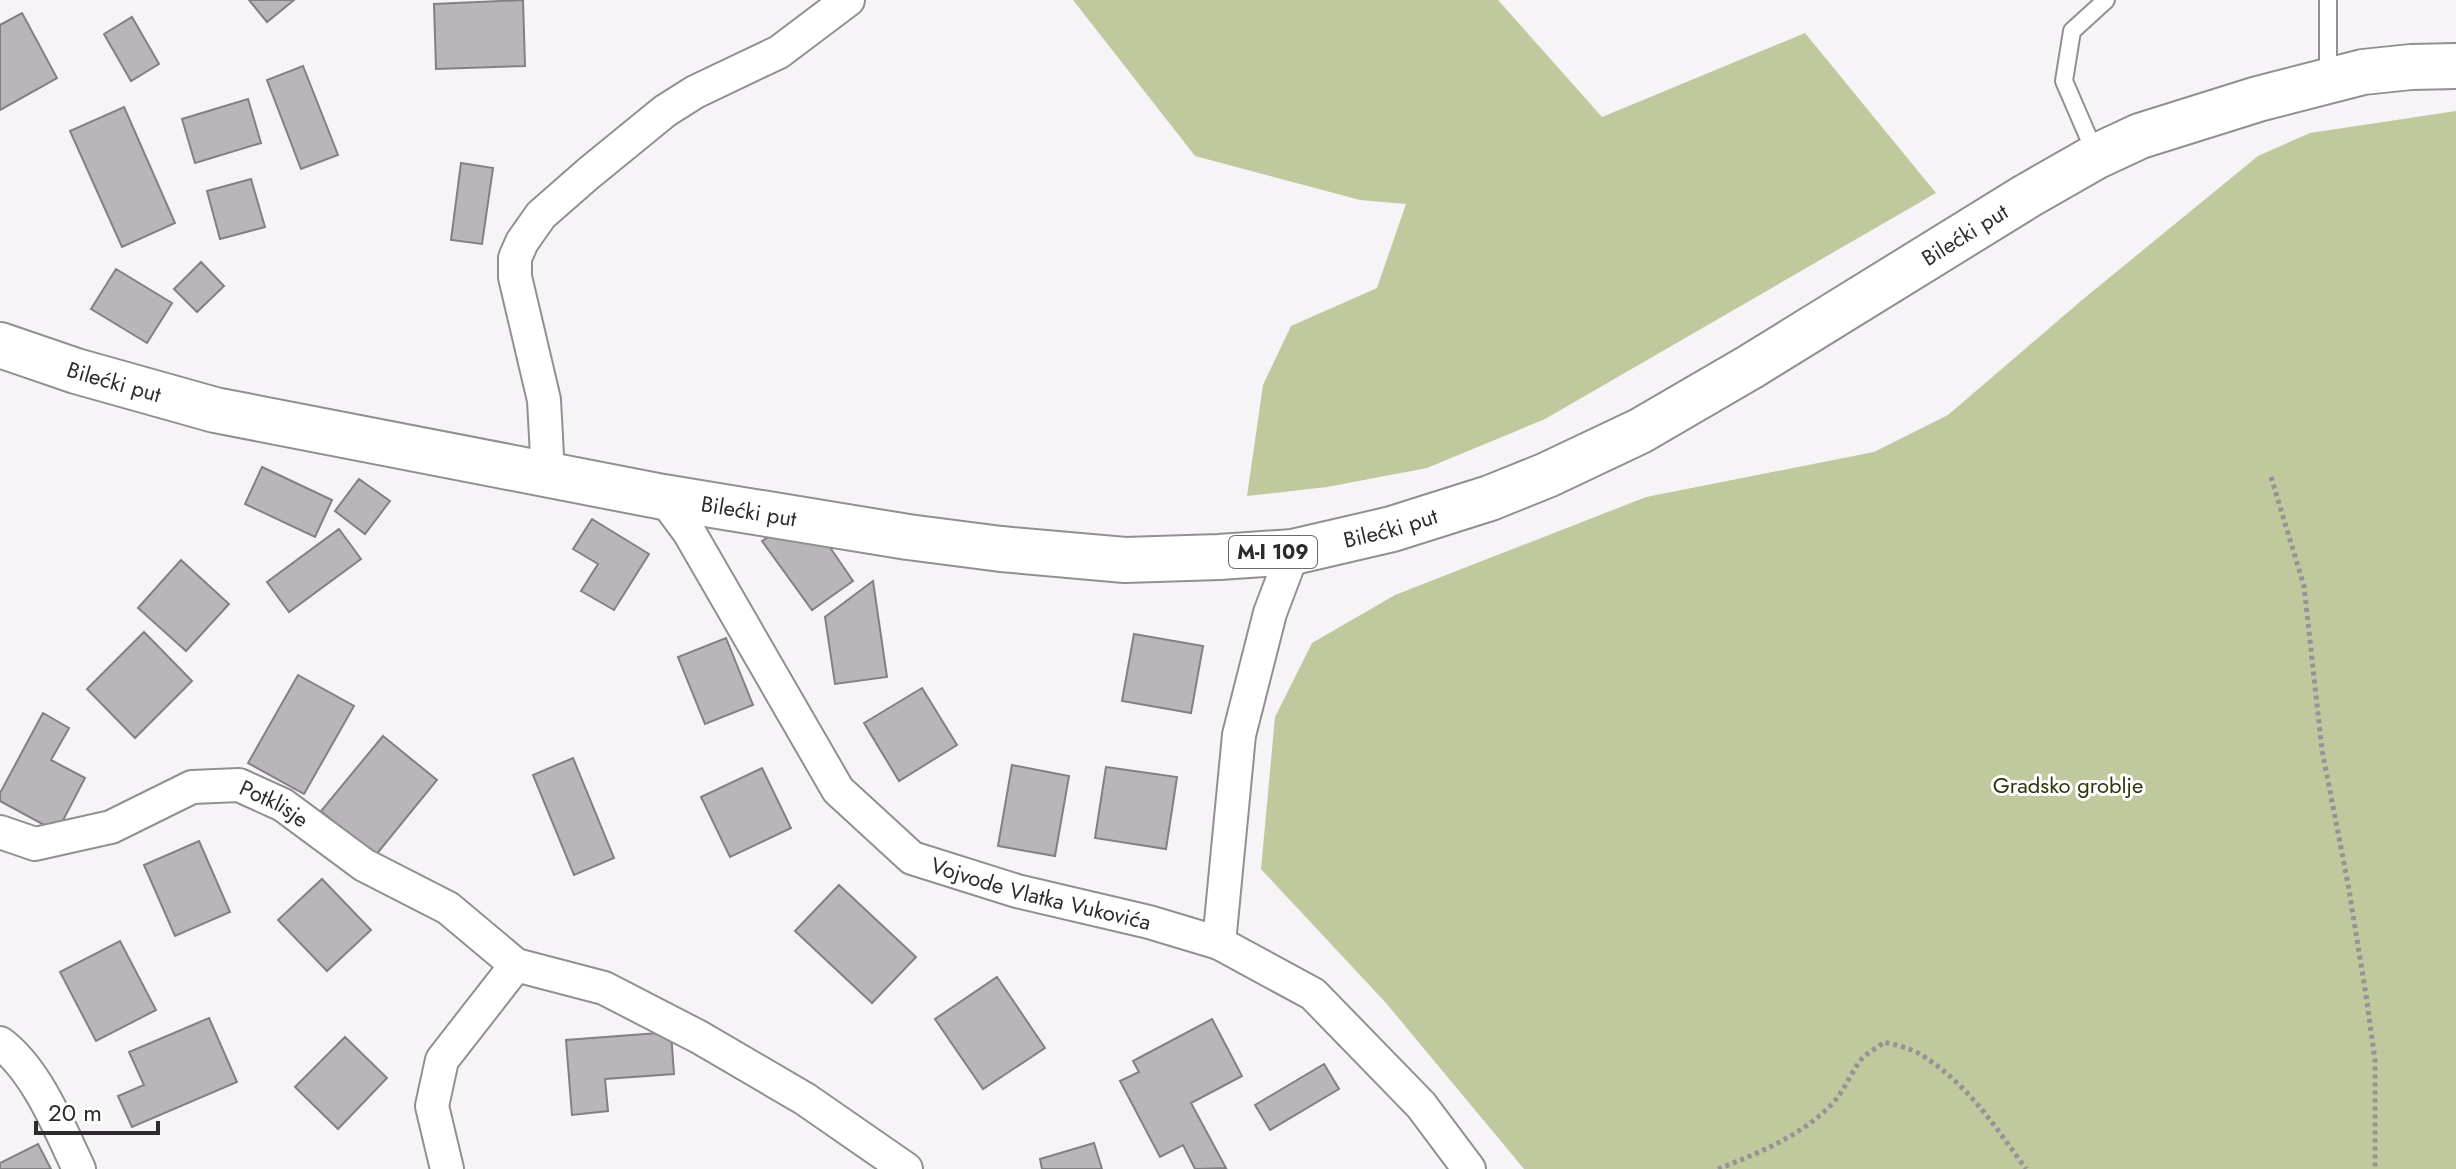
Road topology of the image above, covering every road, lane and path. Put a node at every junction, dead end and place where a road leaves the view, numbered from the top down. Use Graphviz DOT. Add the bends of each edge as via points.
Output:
graph roads {
  1 [pos="848,0"];
  2 [pos="2106,0"];
  3 [pos="2328,0"];
  4 [pos="2456,66"];
  5 [pos="2328,80"];
  6 [pos="2097,156"];
  7 [pos="0,345"];
  8 [pos="548,474"];
  9 [pos="2271,477"];
  10 [pos="663,497"];
  11 [pos="1293,552"];
  12 [pos="0,832"];
  13 [pos="1219,943"];
  14 [pos="516,965"];
  15 [pos="0,1043"];
  16 [pos="79,1169"];
  17 [pos="447,1169"];
  18 [pos="906,1169"];
  19 [pos="1469,1169"];
  20 [pos="1718,1169"];
  21 [pos="2026,1169"];
  22 [pos="2375,1169"];
  1 -- 8 [label="street" via="779,52 665,111 541,215 522,242 515,277 544,400"];
  2 -- 6 [label="lane" via="2072,31 2064,81"];
  3 -- 5 [label="lane"];
  4 -- 5 [label="main road, Bilećki put / M-I 109" via="2363,72"];
  5 -- 6 [label="main road, Bilećki put / M-I 109" via="2183,121"];
  6 -- 11 [label="main road, Bilećki put / M-I 109" via="1640,431 1490,498"];
  7 -- 8 [label="main road, Bilećki put / M-I 109" via="215,410"];
  8 -- 10 [label="main road, Bilećki put / M-I 109"];
  9 -- 22 [label="path" via="2304,586 2322,750 2366,995 2375,1060"];
  10 -- 11 [label="main road, Bilećki put / M-I 109" via="1016,551 1125,560"];
  10 -- 13 [label="street, Vojvode Vlatka Vukovića" via="689,532 838,790 912,858"];
  11 -- 13 [label="street" via="1270,613 1239,735"];
  12 -- 14 [label="street, Potklisje" via="35,844 111,827 192,787 239,785 283,805 364,865 448,908"];
  13 -- 19 [label="street, Vojvode Vlatka Vukovića" via="1313,994 1421,1105"];
  14 -- 17 [label="street" via="442,1060 432,1106"];
  14 -- 18 [label="street, Potklisje" via="604,988 699,1037 805,1099"];
  15 -- 16 [label="street" via="18,1056"];
  20 -- 21 [label="path" via="1762,1152 1804,1127 1832,1104 1861,1060 1884,1042 1918,1052 1957,1082 1989,1115"];
}
